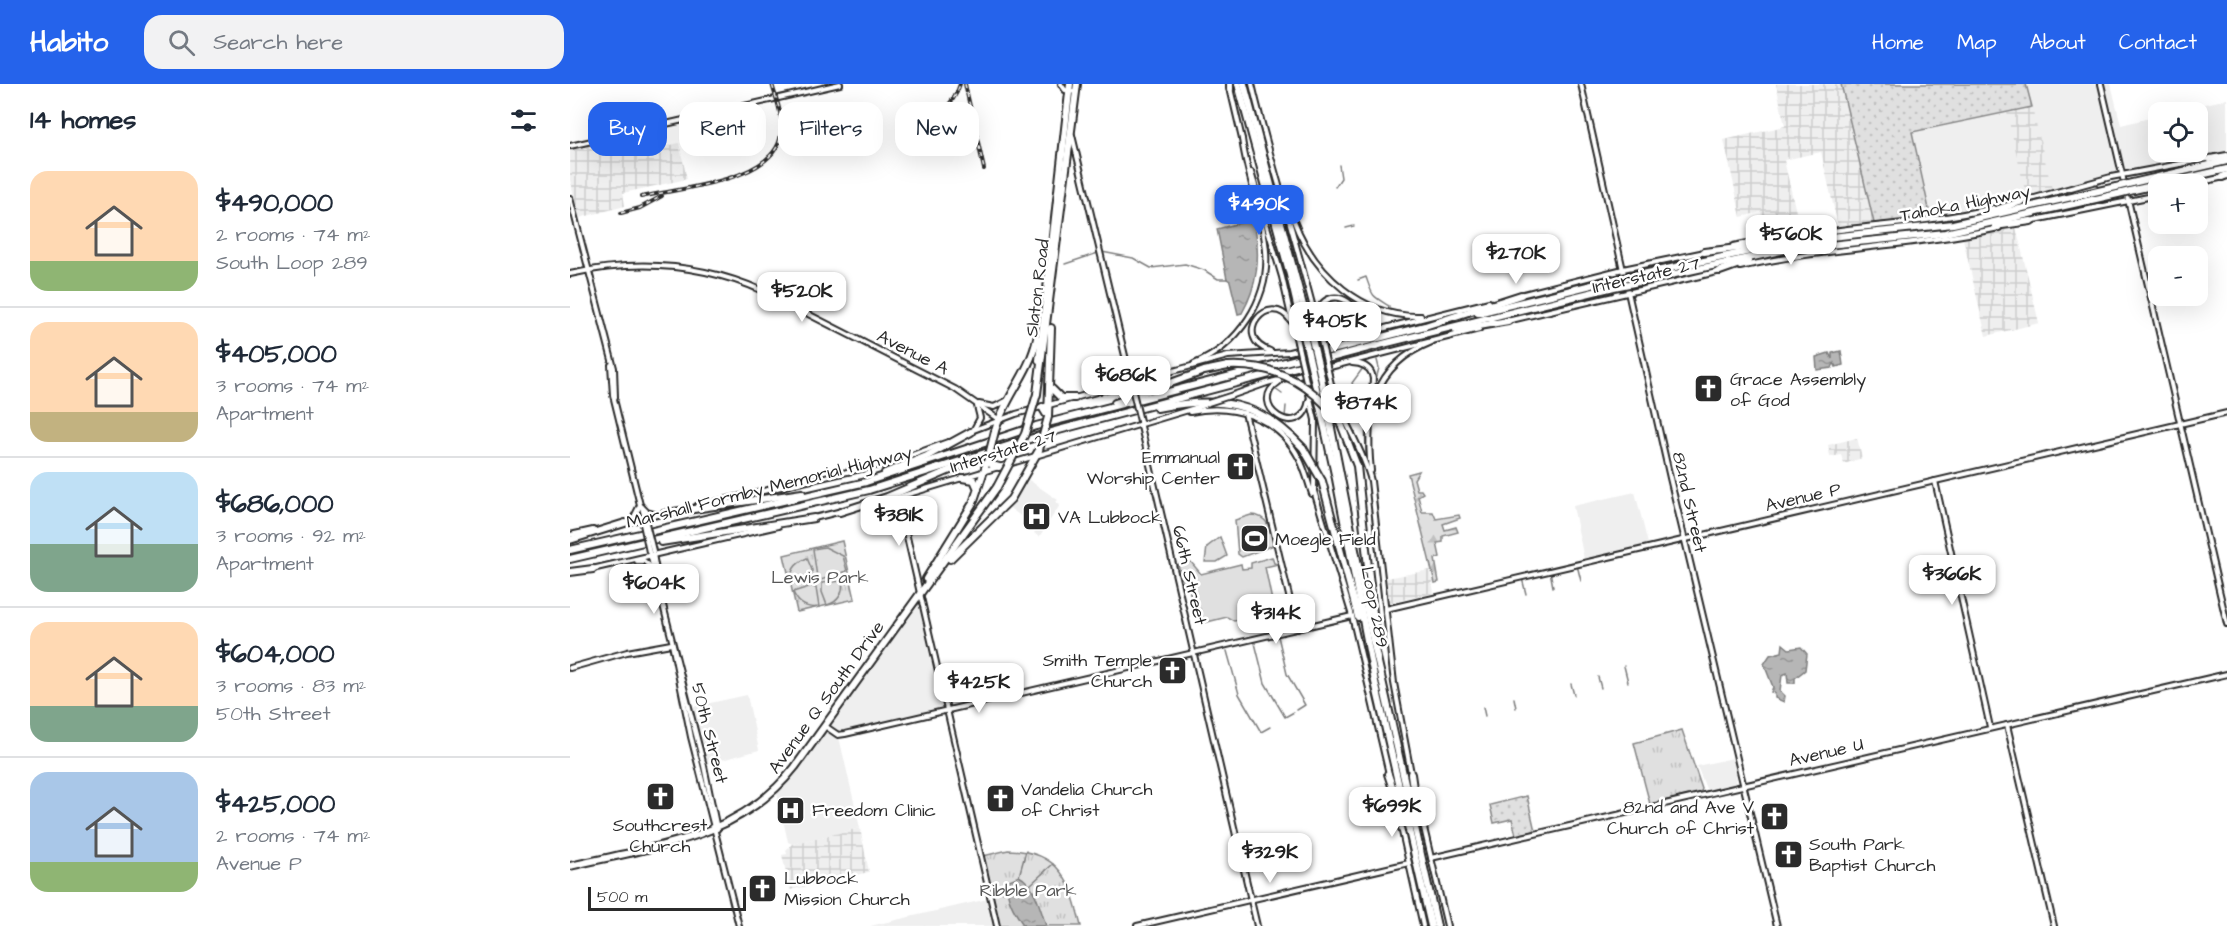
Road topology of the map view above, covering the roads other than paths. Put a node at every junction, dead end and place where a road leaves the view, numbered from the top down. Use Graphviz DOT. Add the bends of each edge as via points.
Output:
graph roads {
  1 [pos="840,84"];
  2 [pos="1061,84"];
  3 [pos="1077,84"];
  4 [pos="1238,84"];
  5 [pos="1244,84"];
  6 [pos="1252,84"];
  7 [pos="1581,84"];
  8 [pos="2101,84"];
  9 [pos="1230,86"];
  10 [pos="1072,89"];
  11 [pos="1071,132"];
  12 [pos="1242,139"];
  13 [pos="570,146"];
  14 [pos="2227,155"];
  15 [pos="2210,159"];
  16 [pos="2227,161"];
  17 [pos="2227,169"];
  18 [pos="2122,175"];
  19 [pos="2225,176"];
  20 [pos="2208,180"];
  21 [pos="2133,186"];
  22 [pos="1281,190"];
  23 [pos="2117,190"];
  24 [pos="2148,197"];
  25 [pos="570,198"];
  26 [pos="2020,202"];
  27 [pos="2128,202"];
  28 [pos="2031,221"];
  29 [pos="1951,225"];
  30 [pos="1947,232"];
  31 [pos="1780,247"];
  32 [pos="1704,252"];
  33 [pos="1053,256"];
  34 [pos="1623,269"];
  35 [pos="589,270"];
  36 [pos="1720,271"];
  37 [pos="1611,272"];
  38 [pos="570,274"];
  39 [pos="1053,280"];
  40 [pos="1613,284"];
  41 [pos="1628,293"];
  42 [pos="1521,295"];
  43 [pos="1614,296"];
  44 [pos="1044,305"];
  45 [pos="1455,310"];
  46 [pos="1508,321"];
  47 [pos="1425,326"];
  48 [pos="1317,327"];
  49 [pos="1294,329"];
  50 [pos="1426,334"];
  51 [pos="1445,338"];
  52 [pos="1308,339"];
  53 [pos="1334,341"];
  54 [pos="1289,352"];
  55 [pos="1345,363"];
  56 [pos="1293,376"];
  57 [pos="1153,378"];
  58 [pos="1317,378"];
  59 [pos="1330,383"];
  60 [pos="1051,386"];
  61 [pos="1132,386"];
  62 [pos="1035,393"];
  63 [pos="1309,393"];
  64 [pos="1076,398"];
  65 [pos="1009,399"];
  66 [pos="975,402"];
  67 [pos="1050,405"];
  68 [pos="1042,407"];
  69 [pos="1132,411"];
  70 [pos="1245,413"];
  71 [pos="2227,413"];
  72 [pos="1174,415"];
  73 [pos="1048,417"];
  74 [pos="1257,418"];
  75 [pos="999,419"];
  76 [pos="1141,423"];
  77 [pos="2180,424"];
  78 [pos="1249,425"];
  79 [pos="1036,426"];
  80 [pos="971,432"];
  81 [pos="992,450"];
  82 [pos="1038,452"];
  83 [pos="988,459"];
  84 [pos="999,467"];
  85 [pos="984,472"];
  86 [pos="962,478"];
  87 [pos="1935,481"];
  88 [pos="858,484"];
  89 [pos="850,486"];
  90 [pos="996,486"];
  91 [pos="978,491"];
  92 [pos="1373,493"];
  93 [pos="898,498"];
  94 [pos="640,506"];
  95 [pos="1318,511"];
  96 [pos="840,512"];
  97 [pos="665,513"];
  98 [pos="814,518"];
  99 [pos="644,521"];
  100 [pos="628,522"];
  101 [pos="570,536"];
  102 [pos="1684,539"];
  103 [pos="570,540"];
  104 [pos="613,549"];
  105 [pos="570,550"];
  106 [pos="668,552"];
  107 [pos="651,554"];
  108 [pos="570,559"];
  109 [pos="624,562"];
  110 [pos="656,568"];
  111 [pos="593,569"];
  112 [pos="570,573"];
  113 [pos="654,574"];
  114 [pos="935,575"];
  115 [pos="926,579"];
  116 [pos="658,582"];
  117 [pos="920,592"];
  118 [pos="1386,609"];
  119 [pos="1352,616"];
  120 [pos="2227,624"];
  121 [pos="1297,629"];
  122 [pos="672,644"];
  123 [pos="1194,653"];
  124 [pos="570,668"];
  125 [pos="2227,674"];
  126 [pos="1375,682"];
  127 [pos="1383,683"];
  128 [pos="947,710"];
  129 [pos="825,725"];
  130 [pos="2007,725"];
  131 [pos="1990,727"];
  132 [pos="1388,774"];
  133 [pos="1411,774"];
  134 [pos="1744,785"];
  135 [pos="717,829"];
  136 [pos="1420,842"];
  137 [pos="1431,858"];
  138 [pos="1409,863"];
  139 [pos="570,866"];
  140 [pos="1423,892"];
  141 [pos="1251,899"];
  142 [pos="739,926"];
  143 [pos="997,926"];
  144 [pos="1137,926"];
  145 [pos="1257,926"];
  146 [pos="1423,926"];
  147 [pos="1431,926"];
  148 [pos="1437,926"];
  149 [pos="1447,926"];
  150 [pos="1777,926"];
  151 [pos="2054,926"];
  1 -- 13 [label="main road"];
  2 -- 10 [label="main road"];
  3 -- 10 [label="highway, Slaton Road"];
  4 -- 52 [label="highway, Loop 289"];
  5 -- 52 [label="highway, Loop 289"];
  6 -- 22 [label="main road"];
  7 -- 34 [label="main road, 82nd Street"];
  8 -- 18 [label="main road"];
  9 -- 12 [label="main road"];
  10 -- 11 [label="highway, Slaton Road"];
  10 -- 33 [label="highway, Slaton Road"];
  11 -- 33 [label="highway, Slaton Road"];
  11 -- 61 [label="main road, 66th Street"];
  12 -- 49 [label="main road"];
  12 -- 57 [label="main road" via="1266,251 1258,299 1240,329 1220,349 1197,363"];
  14 -- 15 [label="highway"];
  15 -- 18 [label="main road, Tahoka Highway"];
  16 -- 21 [label="highway, Tahoka Highway"];
  17 -- 21 [label="highway, Tahoka Highway"];
  18 -- 26 [label="main road, Tahoka Highway"];
  18 -- 27 [label="main road"];
  19 -- 20 [label="main road"];
  21 -- 23 [label="highway, Tahoka Highway, bridge"];
  22 -- 45 [label="main road" via="1311,255 1349,293 1377,309 1402,315"];
  22 -- 48 [label="main road"];
  23 -- 29 [label="highway, Tahoka Highway"];
  23 -- 30 [label="highway, Tahoka Highway"];
  24 -- 27 [label="main road, Tahoka Highway"];
  25 -- 35 [label="main road, 50th Street"];
  26 -- 29 [label="highway"];
  26 -- 32 [label="main road, Tahoka Highway" via="1935,220 1798,233"];
  27 -- 28 [label="main road, Tahoka Highway"];
  27 -- 77 [label="main road"];
  28 -- 30 [label="highway"];
  28 -- 36 [label="main road, Tahoka Highway" via="1922,243 1800,254"];
  29 -- 31 [label="highway, Tahoka Highway"];
  30 -- 31 [label="highway, Tahoka Highway"];
  31 -- 32 [label="highway"];
  31 -- 36 [label="highway"];
  31 -- 40 [label="highway, Tahoka Highway, bridge"];
  32 -- 34 [label="main road, Interstate 27"];
  33 -- 39 [label="highway, Slaton Road"];
  33 -- 44 [label="highway, Slaton Road"];
  34 -- 37 [label="main road, Interstate 27"];
  34 -- 41 [label="main road, 82nd Street"];
  35 -- 38 [label="main road, Avenue A"];
  35 -- 66 [label="main road, Avenue A" via="660,264 735,279"];
  35 -- 94 [label="main road, 50th Street"];
  36 -- 41 [label="main road, Interstate 27"];
  37 -- 42 [label="main road, Interstate 27"];
  37 -- 43 [label="main road" via="1620,284"];
  39 -- 60 [label="highway"];
  39 -- 62 [label="highway, Slaton Road"];
  40 -- 47 [label="highway, Tahoka Highway"];
  40 -- 50 [label="highway, Tahoka Highway"];
  41 -- 43 [label="main road, Interstate 27"];
  41 -- 102 [label="main road, 82nd Street"];
  42 -- 45 [label="main road, Interstate 27"];
  42 -- 47 [label="highway"];
  43 -- 46 [label="main road, Interstate 27"];
  44 -- 62 [label="highway, Slaton Road"];
  44 -- 65 [label="highway" via="1032,361"];
  45 -- 53 [label="main road, Interstate 27"];
  46 -- 50 [label="highway"];
  46 -- 51 [label="main road, Interstate 27"];
  47 -- 79 [label="highway, Marshall Formby Memorial Highway"];
  48 -- 53 [label="main road" via="1318,310 1326,300 1341,298 1351,303 1357,314 1356,327"];
  48 -- 59 [label="main road, bridge"];
  49 -- 54 [label="main road" via="1287,316 1274,310 1260,315 1253,328 1254,338 1263,348"];
  49 -- 63 [label="main road, bridge"];
  50 -- 69 [label="highway, Marshall Formby Memorial Highway"];
  51 -- 55 [label="main road, Interstate 27"];
  51 -- 92 [label="main road" via="1402,359 1377,391 1367,433"];
  52 -- 58 [label="highway, Loop 289, bridge"];
  53 -- 54 [label="main road, Interstate 27"];
  54 -- 57 [label="main road, Interstate 27" via="1234,355"];
  55 -- 56 [label="main road, Interstate 27"];
  55 -- 59 [label="main road" via="1358,363 1368,370 1373,382 1370,394 1359,402 1346,403 1337,397"];
  56 -- 63 [label="main road" via="1271,389 1269,403 1276,415 1288,420 1299,417 1307,409"];
  56 -- 72 [label="main road, Interstate 27, bridge"];
  57 -- 61 [label="main road, Interstate 27"];
  58 -- 126 [label="highway, Loop 289"];
  58 -- 127 [label="highway, Loop 289"];
  59 -- 92 [label="main road" via="1362,452"];
  60 -- 64 [label="highway" via="1058,397"];
  60 -- 67 [label="highway"];
  61 -- 64 [label="main road, Interstate 27"];
  61 -- 76 [label="main road, 66th Street, bridge"];
  62 -- 90 [label="highway, Slaton Road, bridge" via="1022,441"];
  63 -- 95 [label="main road" via="1315,420 1312,480"];
  64 -- 67 [label="main road, Interstate 27"];
  65 -- 66 [label="main road" via="994,407"];
  65 -- 75 [label="highway"];
  66 -- 75 [label="main road, Avenue A"];
  66 -- 80 [label="main road" via="980,418"];
  67 -- 68 [label="main road, Interstate 27"];
  67 -- 73 [label="highway"];
  68 -- 73 [label="highway"];
  68 -- 75 [label="main road, Interstate 27"];
  69 -- 81 [label="highway, Marshall Formby Memorial Highway"];
  69 -- 126 [label="highway, bridge" via="1223,401 1264,416 1303,448 1322,481"];
  70 -- 72 [label="main road" via="1215,408"];
  70 -- 74 [label="main road"];
  70 -- 78 [label="main road"];
  71 -- 77 [label="main road, Avenue P"];
  72 -- 76 [label="main road, Interstate 27"];
  73 -- 82 [label="highway, bridge"];
  74 -- 78 [label="main road"];
  74 -- 95 [label="main road" via="1276,430 1296,452"];
  75 -- 80 [label="main road, Interstate 27"];
  75 -- 83 [label="highway, bridge"];
  76 -- 82 [label="main road, Interstate 27"];
  76 -- 123 [label="main road, 66th Street"];
  77 -- 87 [label="main road, Avenue P"];
  77 -- 120 [label="main road"];
  78 -- 121 [label="main road"];
  79 -- 88 [label="highway, Marshall Formby Memorial Highway"];
  79 -- 127 [label="highway, bridge" via="1228,366 1258,367 1286,375 1320,399 1341,424 1357,466"];
  80 -- 88 [label="highway" via="927,456"];
  80 -- 97 [label="main road, Interstate 27" via="897,461"];
  81 -- 96 [label="highway" via="887,497"];
  81 -- 104 [label="highway, Marshall Formby Memorial Highway" via="869,490"];
  82 -- 84 [label="main road, Interstate 27"];
  82 -- 114 [label="highway" via="1006,505"];
  83 -- 84 [label="highway"];
  83 -- 85 [label="highway"];
  84 -- 85 [label="main road, Interstate 27"];
  85 -- 86 [label="main road, Interstate 27"];
  85 -- 91 [label="highway"];
  86 -- 91 [label="highway" via="974,480"];
  86 -- 93 [label="main road, Interstate 27"];
  87 -- 102 [label="main road, Avenue P"];
  87 -- 131 [label="main road"];
  88 -- 89 [label="highway, Marshall Formby Memorial Highway"];
  89 -- 97 [label="highway"];
  89 -- 105 [label="highway, Marshall Formby Memorial Highway"];
  90 -- 114 [label="highway, Avenue Q South Drive"];
  90 -- 115 [label="highway, Avenue Q South Drive"];
  91 -- 115 [label="highway"];
  92 -- 118 [label="main road"];
  93 -- 96 [label="main road, Interstate 27"];
  93 -- 117 [label="main road"];
  94 -- 97 [label="main road" via="651,514"];
  94 -- 99 [label="main road, 50th Street"];
  94 -- 100 [label="main road"];
  95 -- 119 [label="main road"];
  96 -- 98 [label="main road, Interstate 27"];
  97 -- 99 [label="main road, Interstate 27"];
  98 -- 104 [label="highway"];
  98 -- 106 [label="main road, Interstate 27"];
  99 -- 100 [label="main road, Interstate 27"];
  99 -- 107 [label="main road, 50th Street, bridge"];
  100 -- 101 [label="main road, Interstate 27"];
  100 -- 103 [label="highway"];
  102 -- 118 [label="main road, Avenue P"];
  102 -- 134 [label="main road, 82nd Street"];
  104 -- 108 [label="highway, Marshall Formby Memorial Highway"];
  106 -- 107 [label="main road, Interstate 27"];
  106 -- 110 [label="main road" via="660,556"];
  107 -- 109 [label="main road, Interstate 27"];
  107 -- 110 [label="main road, 50th Street"];
  107 -- 113 [label="main road, 50th Street"];
  109 -- 111 [label="main road, Interstate 27"];
  109 -- 113 [label="main road" via="644,561"];
  110 -- 116 [label="main road, 50th Street"];
  111 -- 112 [label="highway"];
  113 -- 116 [label="main road, 50th Street"];
  114 -- 117 [label="highway, Avenue Q South Drive"];
  115 -- 117 [label="highway, Avenue Q South Drive"];
  116 -- 122 [label="main road, 50th Street"];
  117 -- 128 [label="main road"];
  117 -- 129 [label="highway, Avenue Q South Drive"];
  118 -- 133 [label="main road" via="1396,696"];
  119 -- 121 [label="main road"];
  119 -- 132 [label="main road"];
  121 -- 123 [label="main road"];
  122 -- 124 [label="main road"];
  122 -- 135 [label="main road, 50th Street"];
  123 -- 128 [label="main road"];
  123 -- 141 [label="main road, 66th Street"];
  125 -- 130 [label="main road, Avenue U"];
  126 -- 140 [label="highway, Loop 289"];
  127 -- 136 [label="highway, Loop 289"];
  128 -- 129 [label="main road" via="840,735"];
  128 -- 143 [label="main road"];
  129 -- 135 [label="highway, Avenue Q South Drive" via="772,793"];
  130 -- 131 [label="main road, Avenue U"];
  130 -- 151 [label="main road"];
  131 -- 134 [label="main road, Avenue U"];
  132 -- 138 [label="main road"];
  132 -- 140 [label="highway"];
  133 -- 136 [label="highway"];
  133 -- 137 [label="main road"];
  134 -- 137 [label="main road, Avenue U"];
  134 -- 150 [label="main road, 82nd Street"];
  135 -- 139 [label="highway, Avenue Q South Drive"];
  135 -- 142 [label="main road, 50th Street"];
  136 -- 148 [label="highway, Loop 289"];
  137 -- 149 [label="main road"];
  138 -- 141 [label="main road"];
  138 -- 146 [label="main road"];
  140 -- 147 [label="highway, Loop 289"];
  141 -- 144 [label="main road"];
  141 -- 145 [label="main road, 66th Street"];
}
